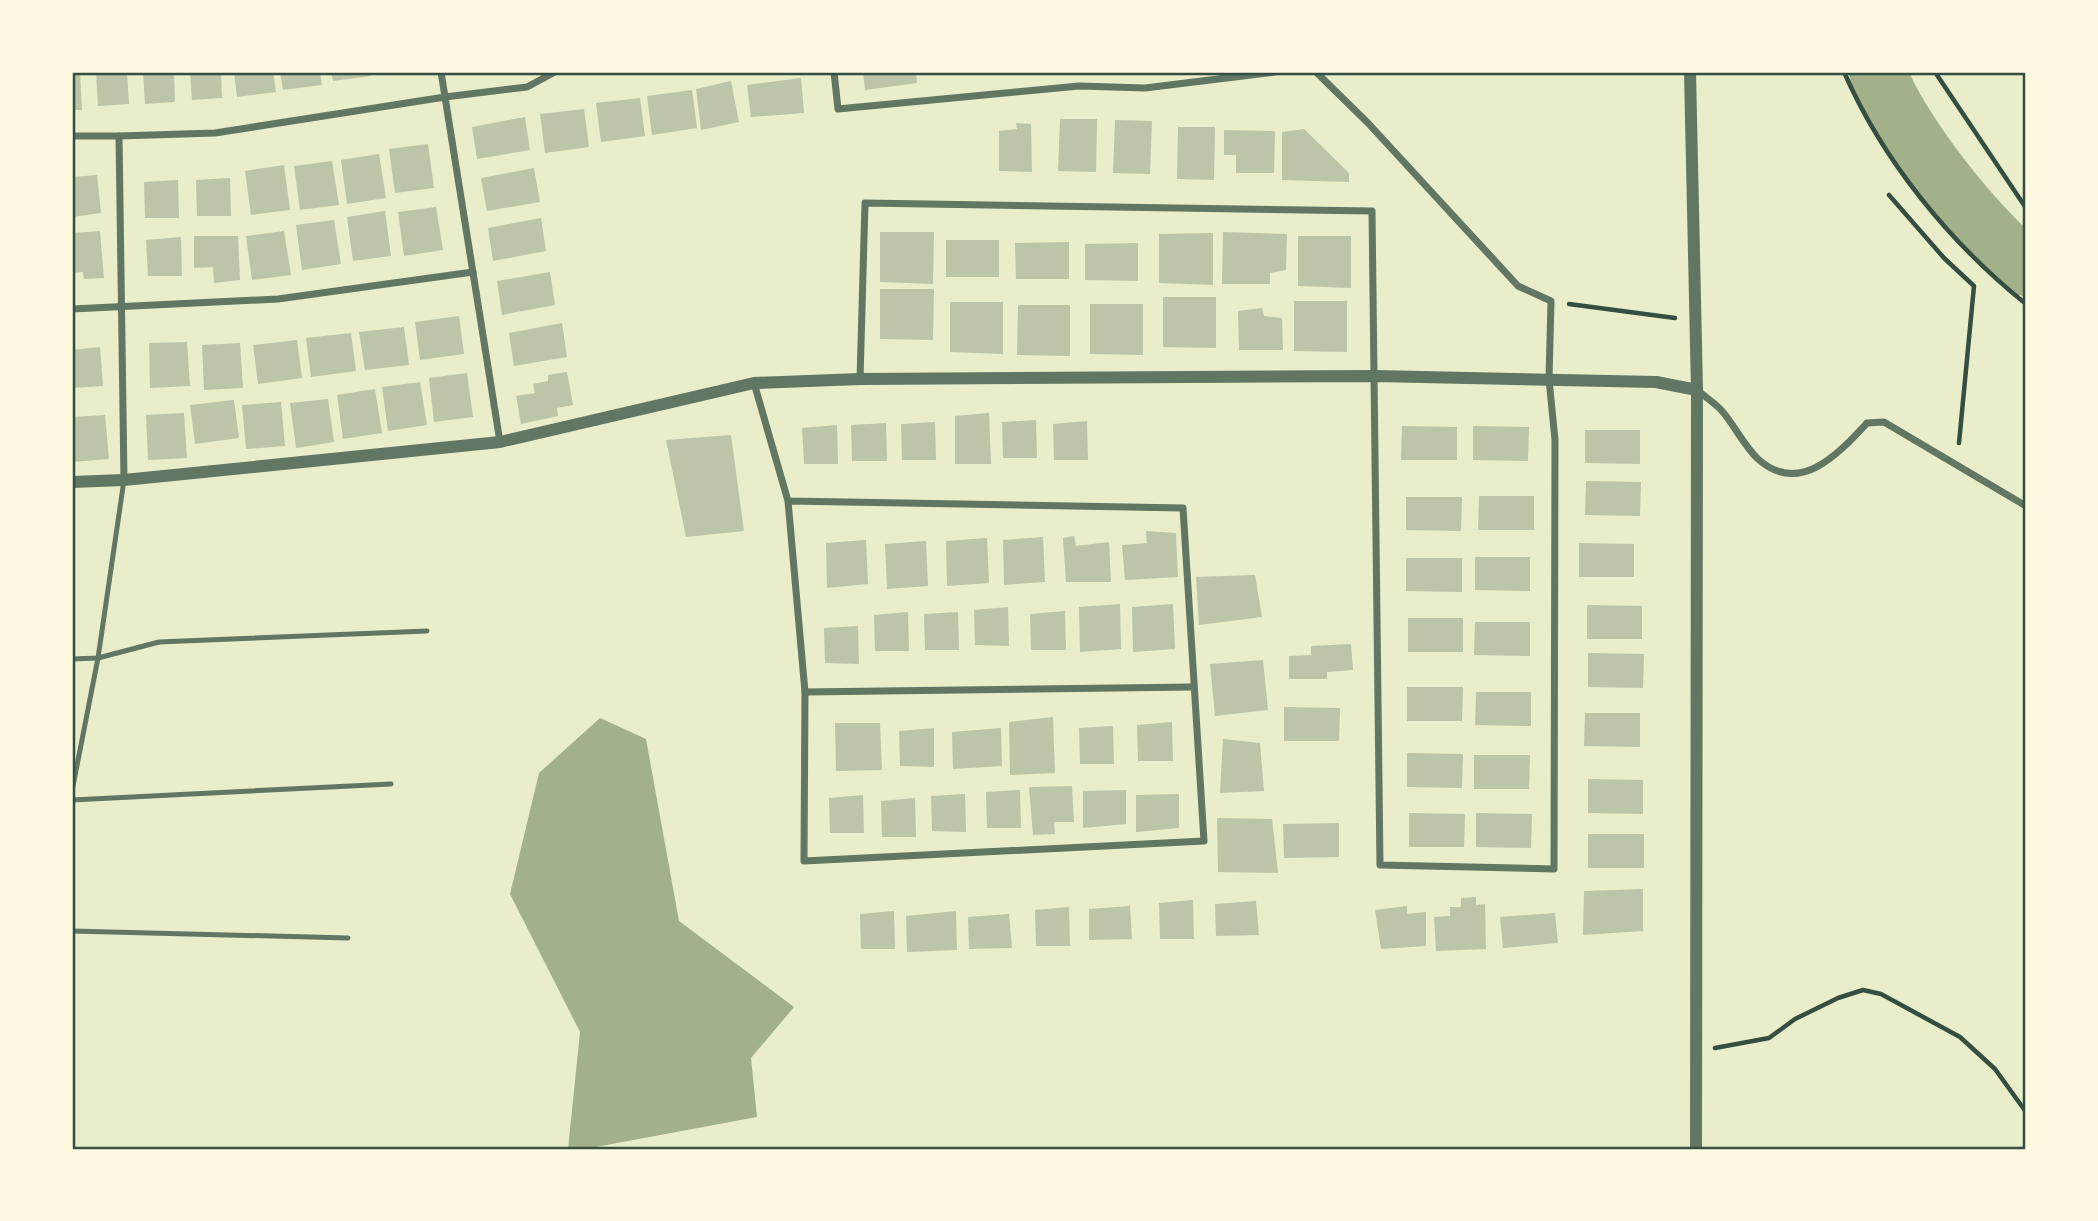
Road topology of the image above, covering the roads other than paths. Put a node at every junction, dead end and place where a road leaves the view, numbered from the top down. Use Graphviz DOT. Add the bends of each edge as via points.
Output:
graph roads {
  1 [pos="441,72"];
  2 [pos="555,72"];
  3 [pos="834,72"];
  4 [pos="1275,72"];
  5 [pos="1316,72"];
  6 [pos="1690,72"];
  7 [pos="445,97"];
  8 [pos="72,136"];
  9 [pos="119,136"];
  10 [pos="473,272"];
  11 [pos="120,308"];
  12 [pos="72,309"];
  13 [pos="1375,376"];
  14 [pos="860,379"];
  15 [pos="1549,379"];
  16 [pos="754,383"];
  17 [pos="1697,390"];
  18 [pos="500,443"];
  19 [pos="124,480"];
  20 [pos="72,482"];
  21 [pos="788,501"];
  22 [pos="2026,506"];
  23 [pos="427,631"];
  24 [pos="98,658"];
  25 [pos="72,659"];
  26 [pos="1193,687"];
  27 [pos="805,692"];
  28 [pos="391,784"];
  29 [pos="72,791"];
  30 [pos="72,800"];
  31 [pos="72,931"];
  32 [pos="348,938"];
  33 [pos="1696,1149"];
  1 -- 7 [label="street"];
  2 -- 7 [label="street" via="527,87"];
  3 -- 4 [label="street" via="838,110 1079,86 1145,88"];
  5 -- 15 [label="street" via="1518,286 1551,301"];
  6 -- 17 [label="street"];
  7 -- 9 [label="street" via="215,133"];
  7 -- 10 [label="street"];
  8 -- 9 [label="street"];
  9 -- 11 [label="street"];
  10 -- 11 [label="street" via="278,299"];
  10 -- 18 [label="street"];
  11 -- 12 [label="street"];
  11 -- 19 [label="street"];
  13 -- 14 [label="street"];
  13 -- 14 [label="street" via="1372,211 865,203"];
  13 -- 15 [label="street"];
  13 -- 15 [label="street" via="1380,864 1554,869 1555,440"];
  14 -- 16 [label="street"];
  15 -- 17 [label="street" via="1656,382"];
  16 -- 18 [label="street"];
  16 -- 21 [label="street"];
  17 -- 22 [label="street" via="1720,410 1759,460 1788,473 1813,470 1835,457 1867,423 1884,422"];
  17 -- 33 [label="street"];
  18 -- 19 [label="street"];
  19 -- 20 [label="street"];
  19 -- 24 [label="lane"];
  21 -- 26 [label="street" via="1183,508"];
  21 -- 27 [label="street"];
  23 -- 24 [label="lane" via="159,642"];
  24 -- 25 [label="lane"];
  24 -- 29 [label="lane"];
  26 -- 27 [label="street"];
  26 -- 27 [label="street" via="1204,842 804,861"];
  28 -- 30 [label="lane"];
  31 -- 32 [label="lane"];
}
